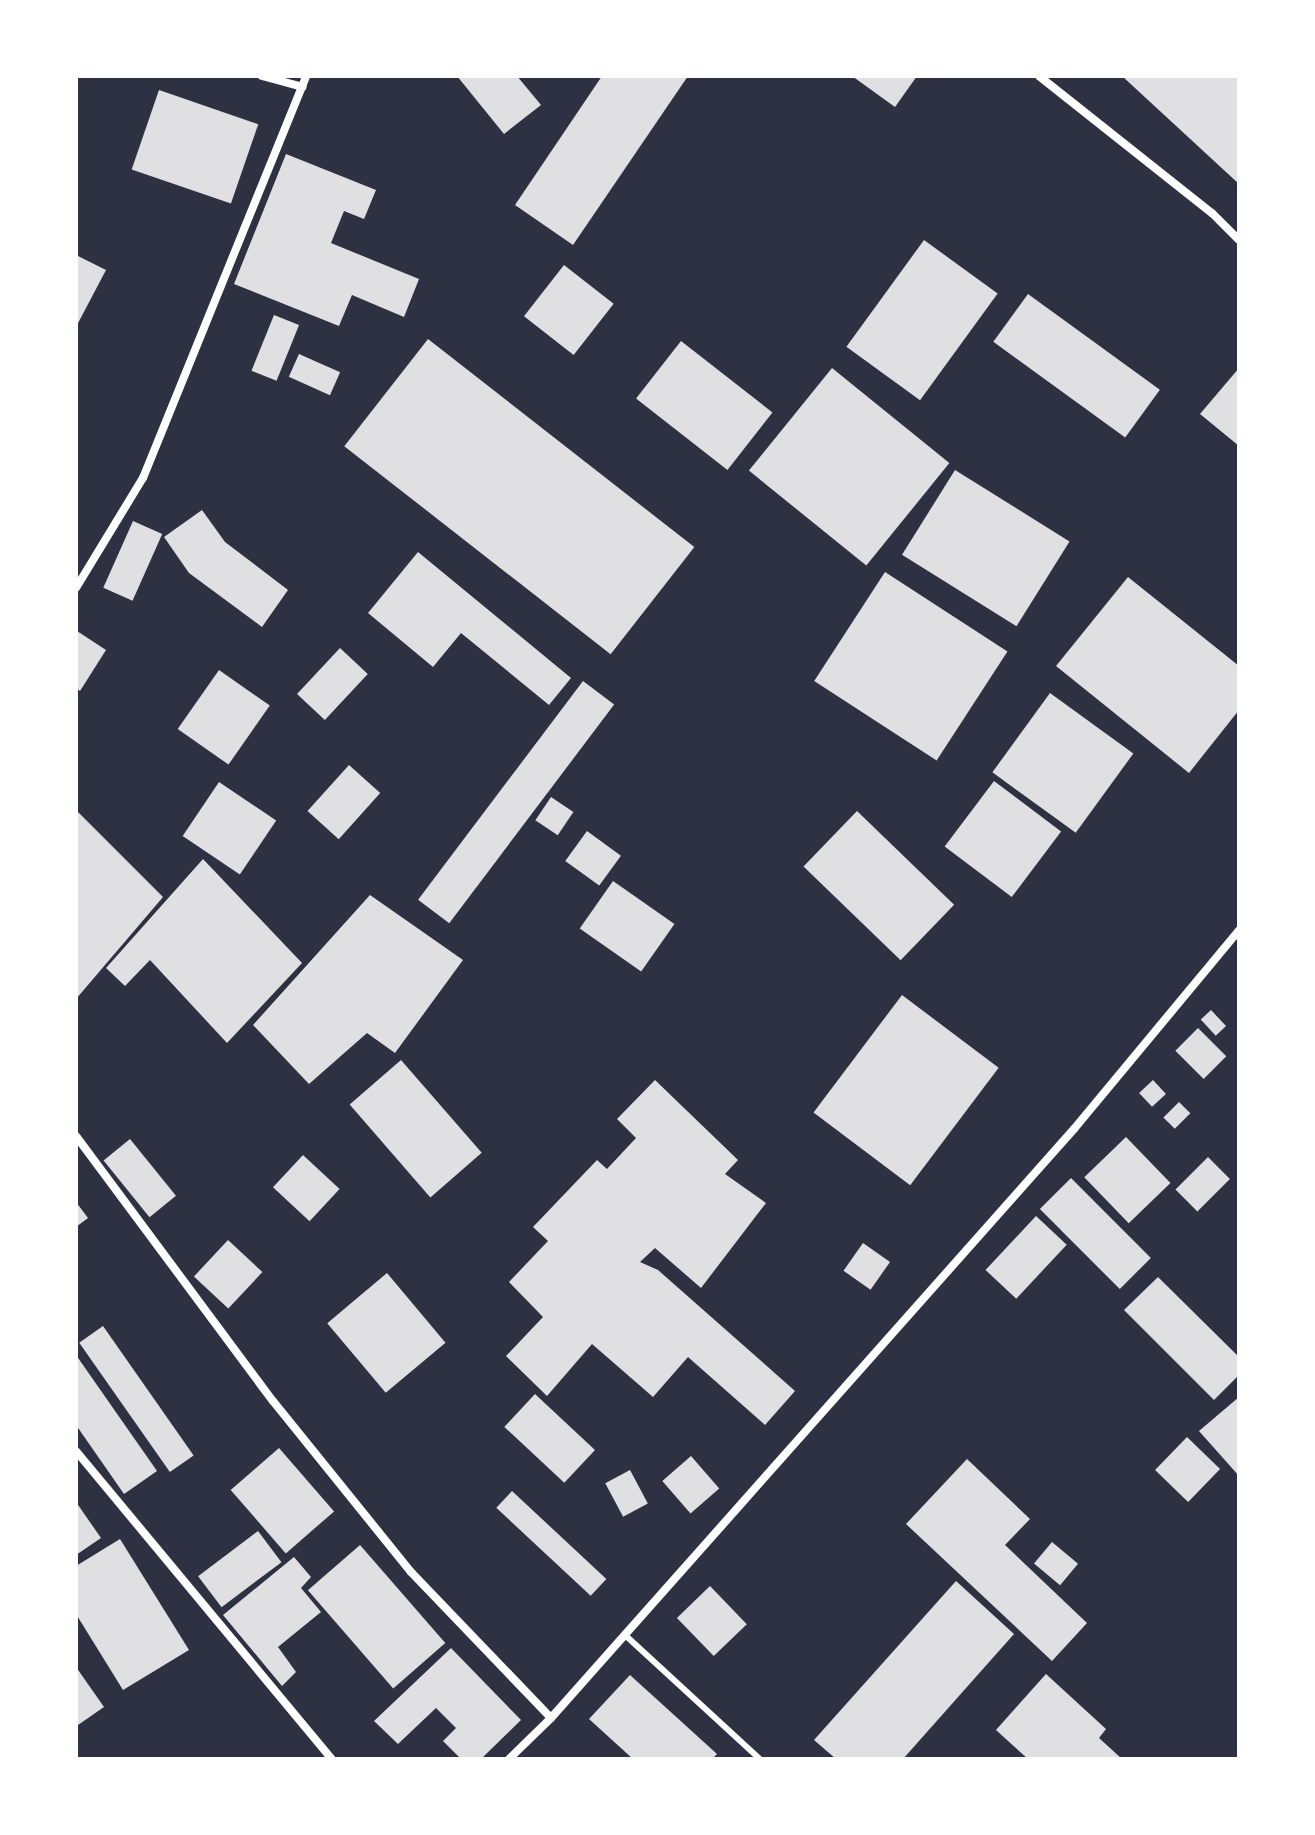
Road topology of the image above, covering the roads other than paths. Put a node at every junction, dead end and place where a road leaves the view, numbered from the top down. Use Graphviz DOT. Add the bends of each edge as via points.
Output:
graph roads {
  1 [pos="262,76"];
  2 [pos="306,76"];
  3 [pos="1039,76"];
  4 [pos="303,87"];
  5 [pos="1239,240"];
  6 [pos="76,588"];
  7 [pos="1239,930"];
  8 [pos="76,1136"];
  9 [pos="76,1451"];
  10 [pos="625,1635"];
  11 [pos="551,1718"];
  12 [pos="332,1759"];
  13 [pos="509,1759"];
  14 [pos="760,1759"];
  1 -- 4 [label="street"];
  2 -- 4 [label="street"];
  3 -- 5 [label="street"];
  4 -- 6 [label="street" via="143,478"];
  7 -- 10 [label="street" via="1074,1129"];
  8 -- 11 [label="street" via="273,1401 411,1572"];
  9 -- 12 [label="street"];
  10 -- 11 [label="street"];
  10 -- 14 [label="lane"];
  11 -- 13 [label="street"];
}
